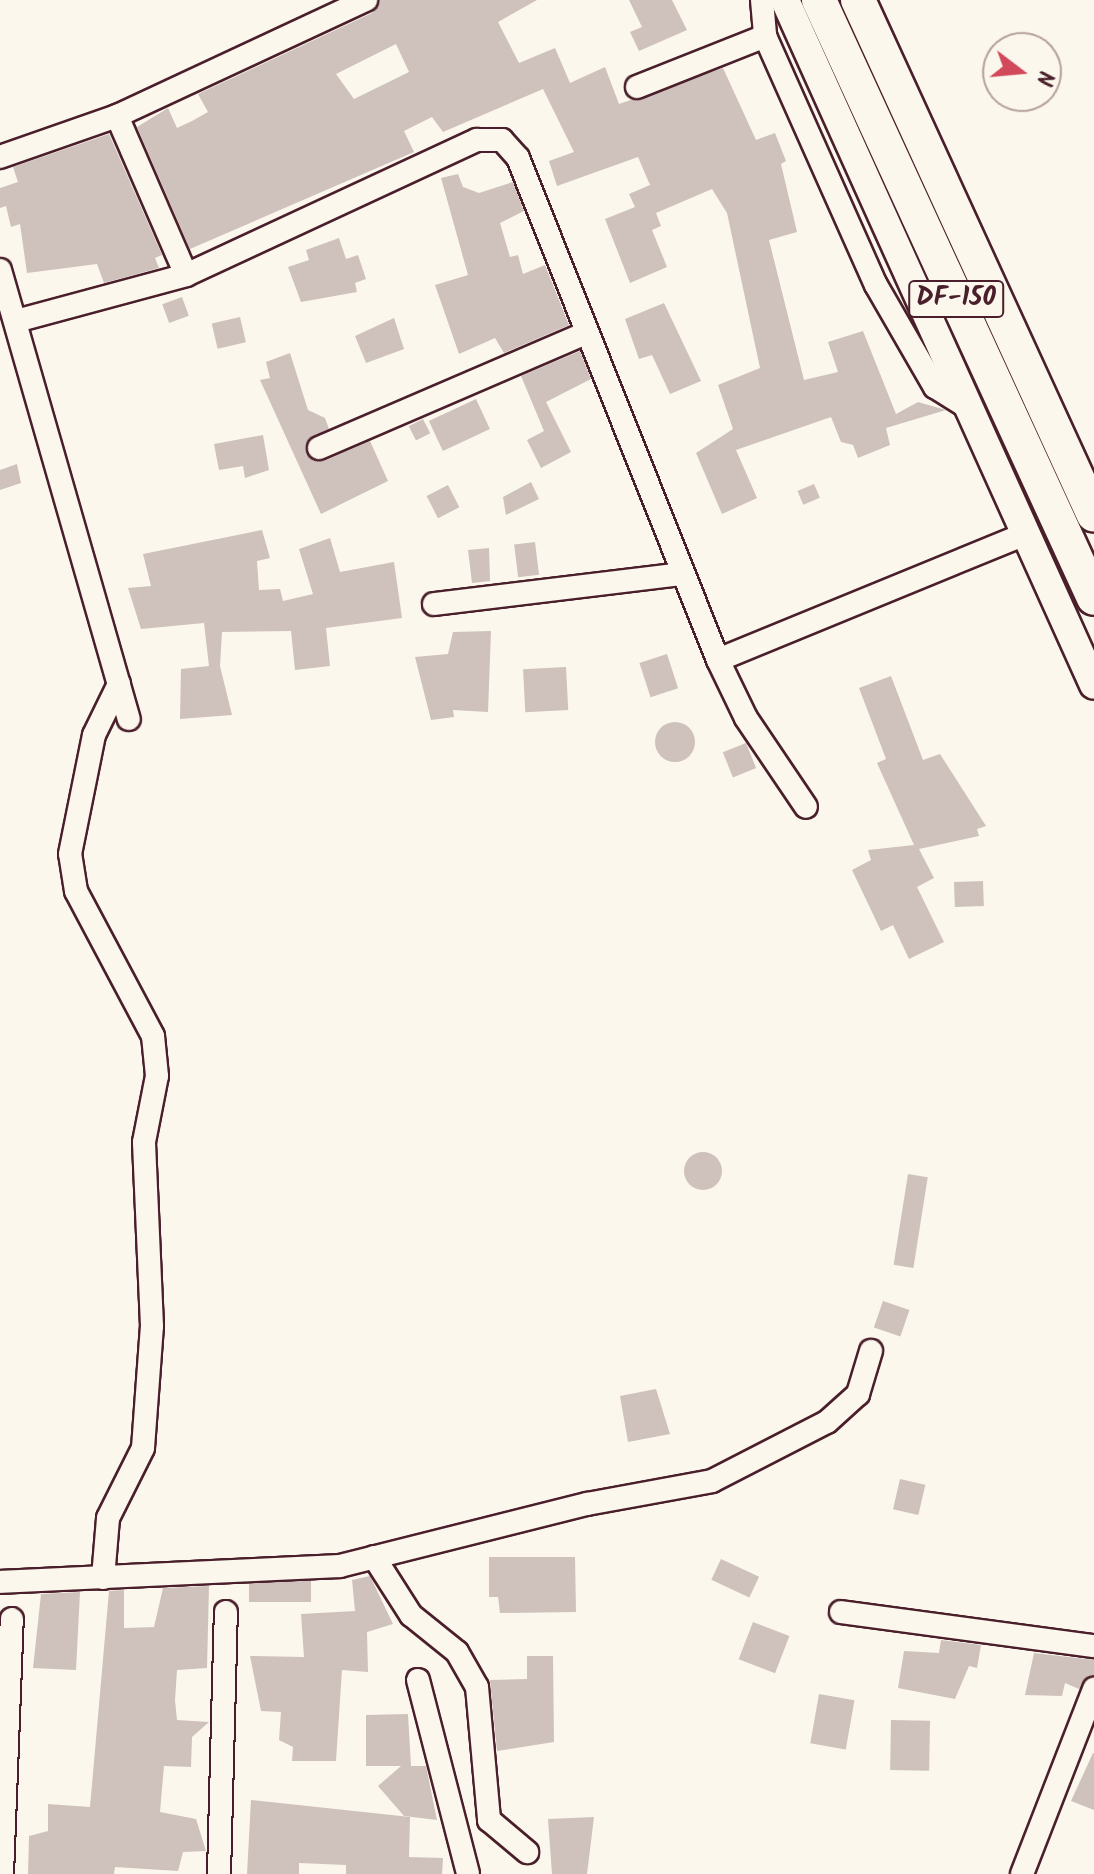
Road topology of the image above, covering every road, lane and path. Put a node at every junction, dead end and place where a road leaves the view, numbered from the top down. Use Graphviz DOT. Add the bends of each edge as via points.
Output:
graph roads {
  1 [pos="366,0"];
  2 [pos="762,0"];
  3 [pos="785,0"];
  4 [pos="819,0"];
  5 [pos="858,0"];
  6 [pos="765,36"];
  7 [pos="637,87"];
  8 [pos="117,116"];
  9 [pos="0,157"];
  10 [pos="0,270"];
  11 [pos="907,273"];
  12 [pos="186,275"];
  13 [pos="876,285"];
  14 [pos="16,321"];
  15 [pos="584,334"];
  16 [pos="969,408"];
  17 [pos="319,448"];
  18 [pos="1094,515"];
  19 [pos="1027,533"];
  20 [pos="682,574"];
  21 [pos="1094,598"];
  22 [pos="434,604"];
  23 [pos="718,660"];
  24 [pos="119,684"];
  25 [pos="1094,685"];
  26 [pos="129,719"];
  27 [pos="806,807"];
  28 [pos="871,1351"];
  29 [pos="374,1557"];
  30 [pos="103,1578"];
  31 [pos="0,1582"];
  32 [pos="226,1612"];
  33 [pos="841,1612"];
  34 [pos="12,1619"];
  35 [pos="1094,1646"];
  36 [pos="418,1680"];
  37 [pos="1094,1689"];
  38 [pos="527,1852"];
  39 [pos="2,1874"];
  40 [pos="219,1874"];
  41 [pos="468,1874"];
  42 [pos="1022,1874"];
  1 -- 8 [label="street"];
  2 -- 6 [label="street"];
  3 -- 11 [label="street"];
  4 -- 21 [label="main road, DF-150"];
  5 -- 18 [label="main road, DF-150"];
  6 -- 7 [label="street"];
  6 -- 13 [label="street"];
  8 -- 9 [label="street"];
  8 -- 12 [label="street"];
  10 -- 14 [label="street"];
  11 -- 13 [label="street"];
  11 -- 16 [label="street"];
  12 -- 14 [label="street"];
  12 -- 15 [label="street" via="490,138 512,146 518,158"];
  13 -- 16 [label="street" via="935,387"];
  14 -- 24 [label="street"];
  15 -- 17 [label="street"];
  15 -- 20 [label="street"];
  16 -- 19 [label="street"];
  19 -- 23 [label="street"];
  19 -- 25 [label="street"];
  20 -- 22 [label="street"];
  20 -- 23 [label="street"];
  23 -- 27 [label="street" via="746,718"];
  24 -- 26 [label="street"];
  24 -- 30 [label="street" via="94,735 70,854 76,891 153,1036 157,1076 144,1142 152,1326 143,1448 108,1518"];
  28 -- 29 [label="street" via="858,1394 827,1422 712,1481"];
  29 -- 30 [label="street" via="340,1566"];
  29 -- 38 [label="street" via="411,1615 457,1652 477,1687 489,1820"];
  30 -- 31 [label="street"];
  32 -- 40 [label="street"];
  33 -- 35 [label="street"];
  34 -- 39 [label="street"];
  36 -- 41 [label="street"];
  37 -- 42 [label="street"];
}
